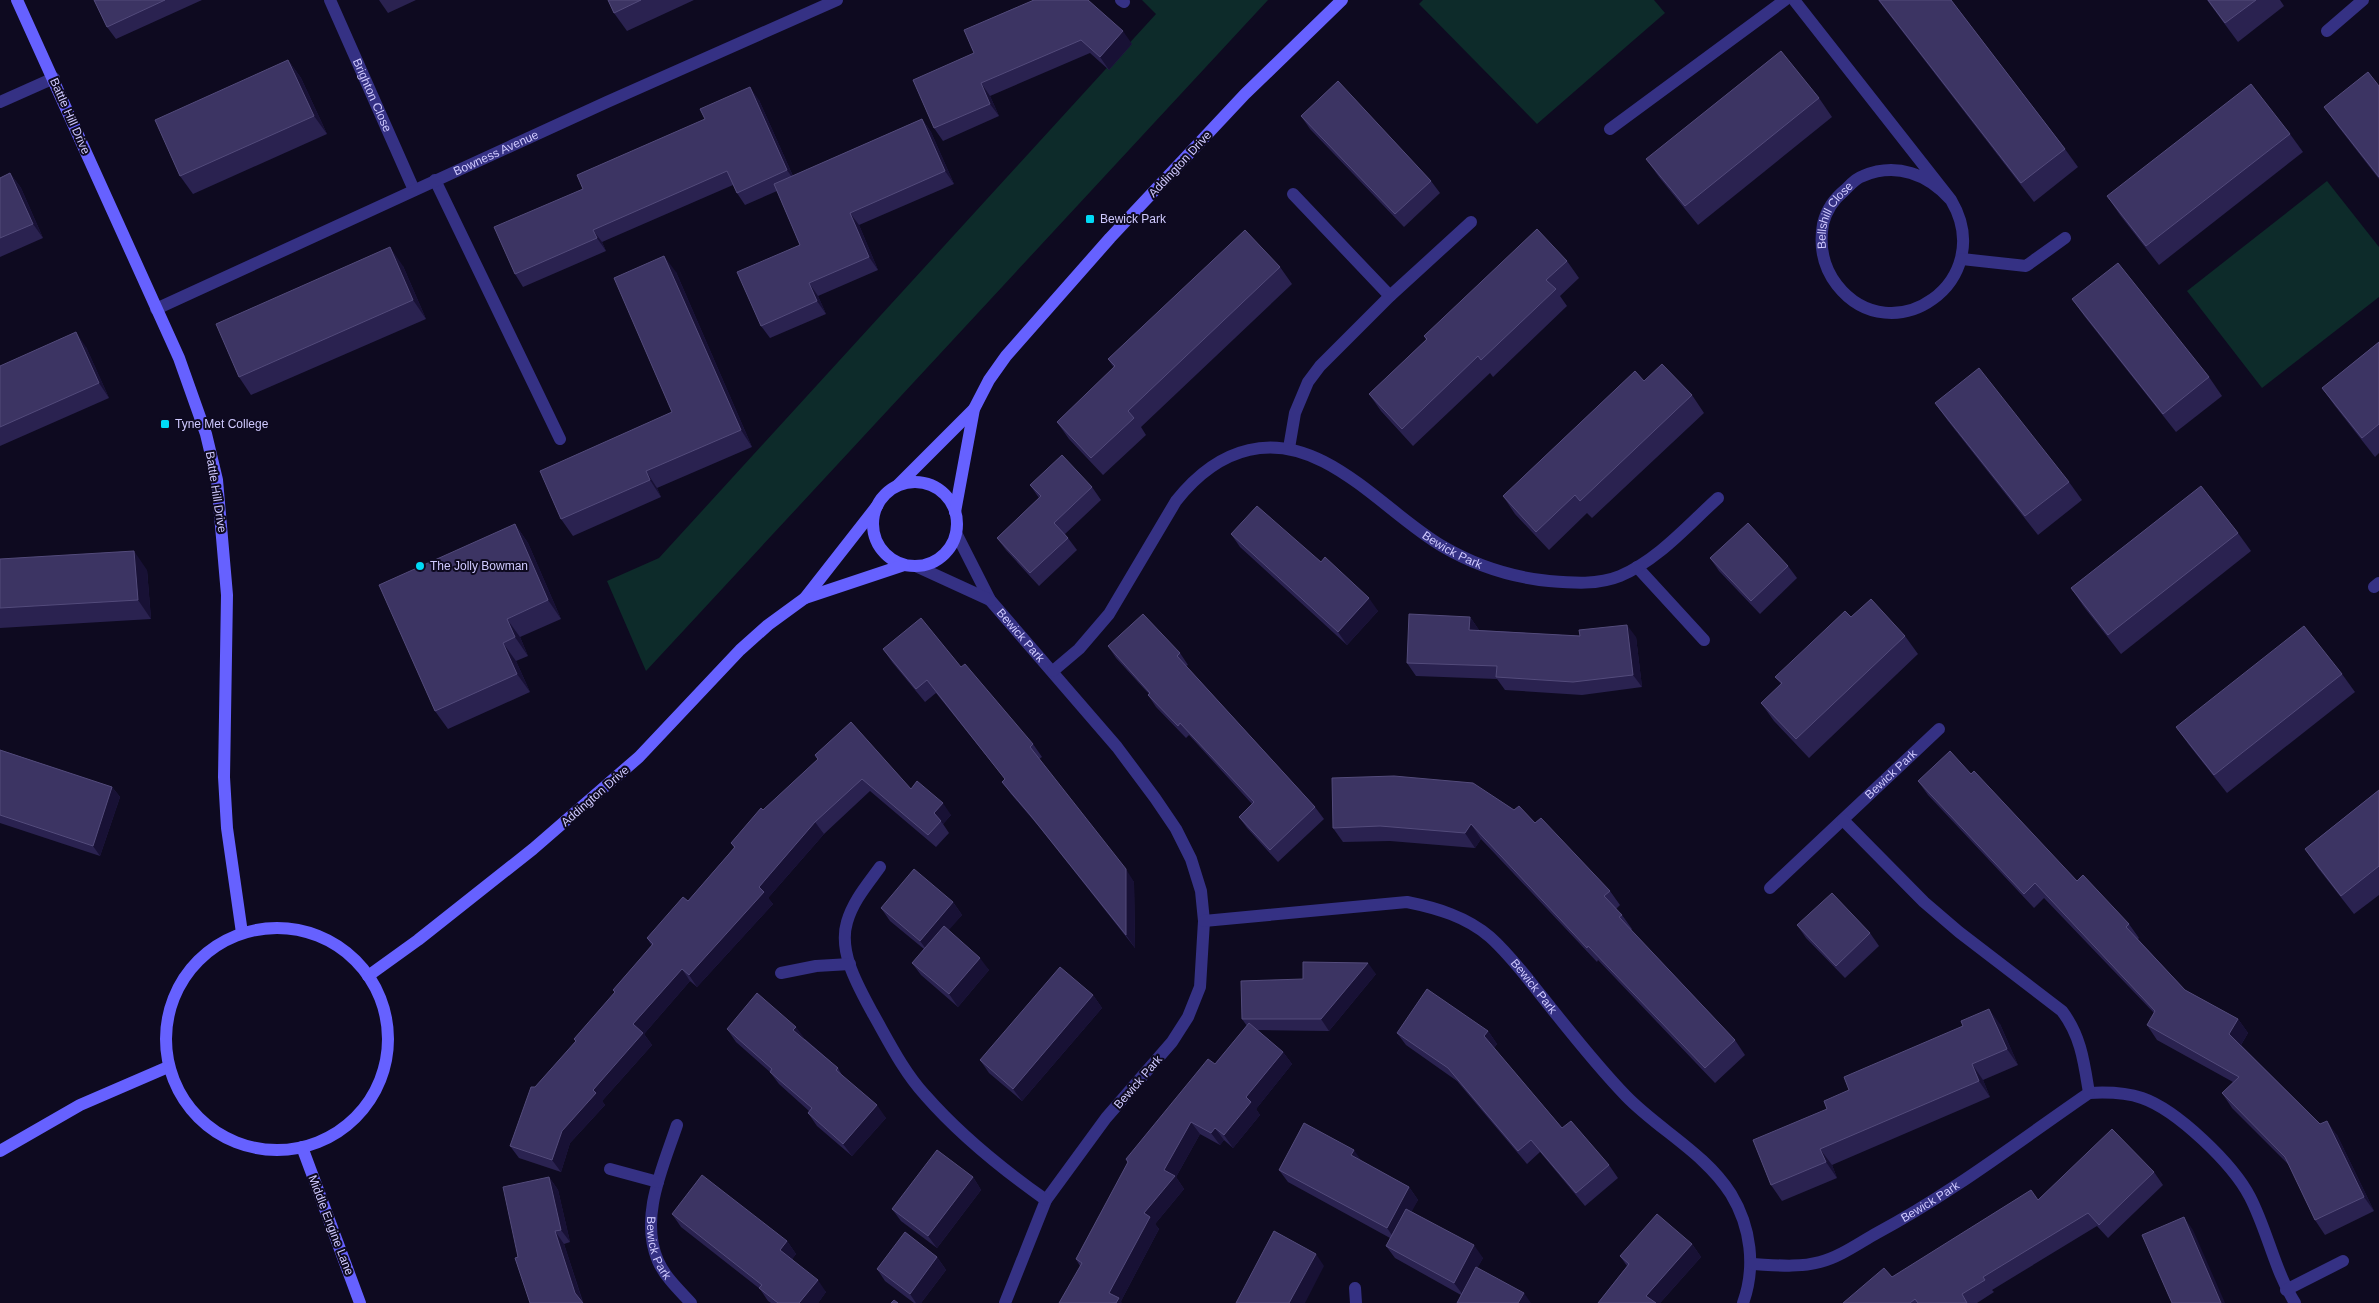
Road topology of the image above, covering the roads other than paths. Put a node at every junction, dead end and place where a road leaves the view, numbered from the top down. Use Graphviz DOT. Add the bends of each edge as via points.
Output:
graph roads {
  1 [pos="17,0"];
  2 [pos="330,0"];
  3 [pos="837,0"];
  4 [pos="1342,0"];
  5 [pos="1785,0"];
  6 [pos="1794,0"];
  7 [pos="2357,2"];
  8 [pos="2327,31"];
  9 [pos="54,78"];
  10 [pos="0,102"];
  11 [pos="1610,129"];
  12 [pos="435,180"];
  13 [pos="414,190"];
  14 [pos="1293,194"];
  15 [pos="1951,200"];
  16 [pos="1471,222"];
  17 [pos="2065,238"];
  18 [pos="1962,259"];
  19 [pos="1390,296"];
  20 [pos="156,309"];
  21 [pos="974,409"];
  22 [pos="560,439"];
  23 [pos="1289,448"];
  24 [pos="897,486"];
  25 [pos="1718,498"];
  26 [pos="877,506"];
  27 [pos="955,512"];
  28 [pos="956,533"];
  29 [pos="904,565"];
  30 [pos="918,566"];
  31 [pos="1637,567"];
  32 [pos="805,598"];
  33 [pos="990,600"];
  34 [pos="1704,640"];
  35 [pos="1053,671"];
  36 [pos="1939,729"];
  37 [pos="1843,820"];
  38 [pos="880,867"];
  39 [pos="1770,888"];
  40 [pos="1204,921"];
  41 [pos="242,933"];
  42 [pos="850,964"];
  43 [pos="781,974"];
  44 [pos="368,976"];
  45 [pos="168,1067"];
  46 [pos="2089,1093"];
  47 [pos="678,1125"];
  48 [pos="302,1147"];
  49 [pos="0,1151"];
  50 [pos="610,1169"];
  51 [pos="658,1182"];
  52 [pos="1046,1200"];
  53 [pos="2343,1260"];
  54 [pos="1752,1264"];
  55 [pos="1355,1288"];
  56 [pos="2286,1290"];
  57 [pos="360,1303"];
  58 [pos="691,1303"];
  59 [pos="1005,1303"];
  60 [pos="1356,1303"];
  61 [pos="1744,1303"];
  62 [pos="2294,1303"];
  1 -- 9 [label="street, Battle Hill Drive"];
  2 -- 13 [label="street, Brighton Close"];
  3 -- 12 [label="street, Bowness Avenue"];
  4 -- 21 [label="street, Addington Drive" via="1245,94 1110,238 1006,356"];
  5 -- 11 [label="street"];
  6 -- 15 [label="street, Bellshill Close"];
  7 -- 8 [label="street"];
  9 -- 10 [label="street"];
  9 -- 20 [label="street, Battle Hill Drive"];
  12 -- 13 [label="street, Bowness Avenue"];
  12 -- 22 [label="street"];
  13 -- 20 [label="street, Bowness Avenue"];
  14 -- 19 [label="street"];
  15 -- 18 [label="street, Bellshill Close" via="1964,234"];
  15 -- 18 [label="street, Bellshill Close" via="1940,187 1912,172 1884,170 1861,176 1835,198 1824,218 1822,254 1829,275 1848,296 1870,309 1892,313 1915,309 1936,299 1952,282"];
  16 -- 19 [label="street"];
  17 -- 18 [label="street" via="2026,266"];
  19 -- 23 [label="street" via="1308,382 1295,413"];
  20 -- 41 [label="street, Battle Hill Drive" via="194,398 216,480 227,596 224,777 227,828"];
  21 -- 24 [label="street, Addington Drive"];
  21 -- 27 [label="street, Addington Drive"];
  23 -- 31 [label="street, Bewick Park" via="1313,456 1337,470 1441,546 1492,570 1538,580 1580,583 1619,576"];
  23 -- 35 [label="street, Bewick Park" via="1270,447 1237,453 1206,470 1189,484 1109,614 1090,637"];
  24 -- 26 [label="street" via="885,494"];
  24 -- 27 [label="street" via="923,482 935,487 946,496"];
  25 -- 31 [label="street, Bewick Park"];
  26 -- 29 [label="street" via="874,535 880,548"];
  26 -- 32 [label="street, Addington Drive"];
  27 -- 28 [label="street"];
  28 -- 30 [label="street" via="944,556 933,563"];
  28 -- 33 [label="street, Bewick Park"];
  29 -- 30 [label="street"];
  29 -- 32 [label="street, Addington Drive"];
  30 -- 33 [label="street, Bewick Park"];
  31 -- 34 [label="street"];
  32 -- 44 [label="street, Addington Drive" via="740,650 639,757 584,806 426,934"];
  33 -- 35 [label="street, Bewick Park"];
  35 -- 40 [label="street, Bewick Park" via="1117,747 1176,829 1191,859"];
  36 -- 37 [label="street, Bewick Park"];
  37 -- 39 [label="street, Bewick Park"];
  37 -- 46 [label="street" via="1924,902 2062,1011 2073,1025 2080,1043"];
  38 -- 42 [label="street" via="855,902 846,923 845,941"];
  40 -- 52 [label="street, Bewick Park" via="1200,987 1188,1017 1167,1049 1106,1118"];
  40 -- 54 [label="street, Bewick Park" via="1408,902 1460,917 1490,937 1628,1098 1716,1175 1731,1195 1743,1222"];
  41 -- 44 [label="street" via="290,927 315,933 336,944"];
  41 -- 45 [label="street" via="219,943 200,957 182,980 170,1006 165,1031"];
  42 -- 43 [label="street" via="816,966"];
  42 -- 52 [label="street" via="862,994 900,1061 924,1094 954,1127"];
  44 -- 48 [label="street" via="381,1001 387,1030 382,1078 371,1100 351,1122 329,1137"];
  45 -- 48 [label="street" via="179,1093 199,1117 226,1138 251,1148 277,1151"];
  45 -- 49 [label="street" via="80,1105"];
  46 -- 54 [label="street, Bewick Park" via="1969,1178 1840,1254 1806,1265"];
  46 -- 56 [label="street" via="2125,1093 2143,1098 2162,1108 2226,1163 2251,1199"];
  47 -- 51 [label="street, Bewick Park"];
  48 -- 57 [label="street, Middle Engine Lane"];
  50 -- 51 [label="street"];
  51 -- 58 [label="street, Bewick Park" via="652,1209 652,1241 657,1260"];
  52 -- 59 [label="street, Bewick Park"];
  53 -- 56 [label="street"];
  54 -- 61 [label="street, Bewick Park"];
  55 -- 60 [label="street"];
  56 -- 62 [label="street"];
}
